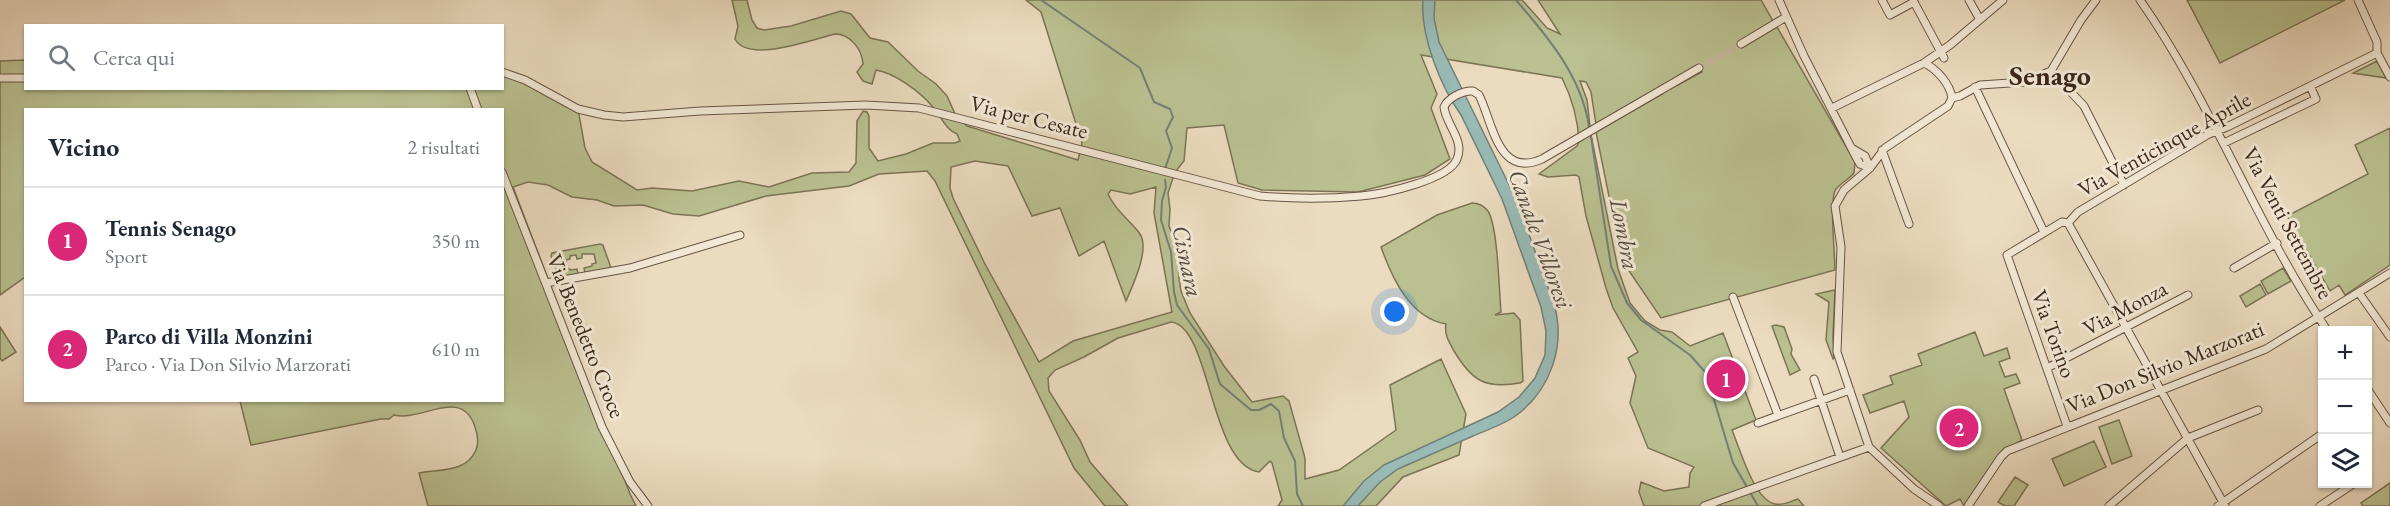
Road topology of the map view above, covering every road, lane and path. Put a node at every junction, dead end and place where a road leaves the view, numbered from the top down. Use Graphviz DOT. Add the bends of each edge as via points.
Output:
graph roads {
  1 [pos="1779,0"];
  2 [pos="1882,0"];
  3 [pos="1969,0"];
  4 [pos="2003,0"];
  5 [pos="2096,0"];
  6 [pos="2140,0"];
  7 [pos="2358,0"];
  8 [pos="1786,17"];
  9 [pos="1979,18"];
  10 [pos="1741,44"];
  11 [pos="2377,53"];
  12 [pos="1943,55"];
  13 [pos="1924,63"];
  14 [pos="1699,68"];
  15 [pos="2052,71"];
  16 [pos="1937,72"];
  17 [pos="504,73"];
  18 [pos="2390,77"];
  19 [pos="0,78"];
  20 [pos="24,78"];
  21 [pos="2310,86"];
  22 [pos="1975,87"];
  23 [pos="471,90"];
  24 [pos="1952,98"];
  25 [pos="477,108"];
  26 [pos="1832,108"];
  27 [pos="2218,131"];
  28 [pos="2224,143"];
  29 [pos="1853,149"];
  30 [pos="1882,150"];
  31 [pos="1860,164"];
  32 [pos="1870,168"];
  33 [pos="504,177"];
  34 [pos="1853,181"];
  35 [pos="2124,185"];
  36 [pos="2068,223"];
  37 [pos="1909,224"];
  38 [pos="2044,231"];
  39 [pos="740,235"];
  40 [pos="2277,243"];
  41 [pos="2007,255"];
  42 [pos="2234,268"];
  43 [pos="2390,273"];
  44 [pos="546,283"];
  45 [pos="2359,293"];
  46 [pos="2188,295"];
  47 [pos="1733,297"];
  48 [pos="2319,318"];
  49 [pos="2324,326"];
  50 [pos="2127,328"];
  51 [pos="2390,338"];
  52 [pos="2047,368"];
  53 [pos="1814,379"];
  54 [pos="1850,390"];
  55 [pos="2161,390"];
  56 [pos="2372,397"];
  57 [pos="1821,400"];
  58 [pos="2258,410"];
  59 [pos="1778,416"];
  60 [pos="1758,423"];
  61 [pos="2390,423"];
  62 [pos="2067,426"];
  63 [pos="2318,437"];
  64 [pos="2188,438"];
  65 [pos="1869,447"];
  66 [pos="1840,457"];
  67 [pos="2346,488"];
  68 [pos="2222,504"];
  69 [pos="648,506"];
  70 [pos="1704,506"];
  71 [pos="1939,506"];
  72 [pos="1968,506"];
  73 [pos="2109,506"];
  74 [pos="2320,506"];
  1 -- 8 [label="street"];
  2 -- 12 [label="street" via="1890,15 1914,2"];
  3 -- 9 [label="street"];
  4 -- 9 [label="street"];
  5 -- 15 [label="street" via="2080,20"];
  6 -- 27 [label="street, Via Venti Settembre" via="2165,36"];
  7 -- 11 [label="street" via="2377,42"];
  8 -- 10 [label="street"];
  8 -- 26 [label="street"];
  9 -- 12 [label="street"];
  11 -- 18 [label="street"];
  11 -- 21 [label="street, Via Venticinque Aprile"];
  12 -- 13 [label="street"];
  12 -- 16 [label="street"];
  13 -- 16 [label="street"];
  13 -- 26 [label="street"];
  14 -- 17 [label="street, Via per Cesate" via="1530,163 1519,163 1505,155 1479,95 1467,91 1450,99 1444,110 1457,137 1458,154 1455,164 1445,173 1363,195 1272,197 919,108 866,105 604,116 578,109"];
  15 -- 22 [label="street" via="2025,82"];
  15 -- 35 [label="street" via="2086,110"];
  16 -- 24 [label="street"];
  19 -- 20 [label="street"];
  21 -- 27 [label="street, Via Venticinque Aprile"];
  21 -- 28 [label="street" via="2316,99"];
  22 -- 24 [label="street"];
  22 -- 38 [label="street"];
  23 -- 25 [label="street"];
  24 -- 30 [label="street" via="1948,106"];
  26 -- 29 [label="street"];
  27 -- 28 [label="street, Via Venti Settembre"];
  27 -- 35 [label="street, Via Venticinque Aprile"];
  28 -- 40 [label="street, Via Venti Settembre"];
  29 -- 31 [label="street"];
  29 -- 32 [label="street" via="1866,156"];
  30 -- 32 [label="street"];
  30 -- 37 [label="street"];
  31 -- 32 [label="street"];
  31 -- 34 [label="street"];
  32 -- 34 [label="street"];
  33 -- 44 [label="street, Via Benedetto Croce"];
  34 -- 54 [label="street" via="1835,206 1844,251 1837,348"];
  35 -- 36 [label="street, Via Venticinque Aprile" via="2078,212"];
  36 -- 38 [label="street, Via Venticinque Aprile"];
  36 -- 50 [label="street"];
  38 -- 41 [label="street, Via Venticinque Aprile"];
  39 -- 44 [label="street" via="630,268"];
  40 -- 42 [label="street"];
  40 -- 48 [label="street, Via Venti Settembre"];
  41 -- 52 [label="street, Via Torino"];
  43 -- 45 [label="street, Via Don Silvio Marzorati"];
  44 -- 69 [label="street, Via Benedetto Croce" via="602,427 630,482"];
  45 -- 48 [label="street, Via Don Silvio Marzorati"];
  45 -- 51 [label="street"];
  46 -- 50 [label="street, Via Monza"];
  47 -- 59 [label="street"];
  48 -- 49 [label="street, Via Venti Settembre"];
  48 -- 55 [label="street, Via Don Silvio Marzorati" via="2266,349"];
  50 -- 52 [label="street, Via Monza"];
  50 -- 55 [label="street"];
  52 -- 62 [label="street, Via Torino"];
  53 -- 57 [label="street"];
  54 -- 57 [label="street"];
  54 -- 65 [label="street"];
  55 -- 62 [label="street, Via Don Silvio Marzorati"];
  55 -- 64 [label="street"];
  56 -- 61 [label="street"];
  57 -- 59 [label="street"];
  57 -- 66 [label="street"];
  58 -- 64 [label="street"];
  59 -- 60 [label="street"];
  62 -- 72 [label="street, Via Don Silvio Marzorati" via="2004,454"];
  63 -- 68 [label="street"];
  64 -- 68 [label="street"];
  64 -- 73 [label="street"];
  65 -- 66 [label="street"];
  65 -- 71 [label="street" via="1914,489"];
  66 -- 70 [label="street"];
  67 -- 74 [label="street"];
}
